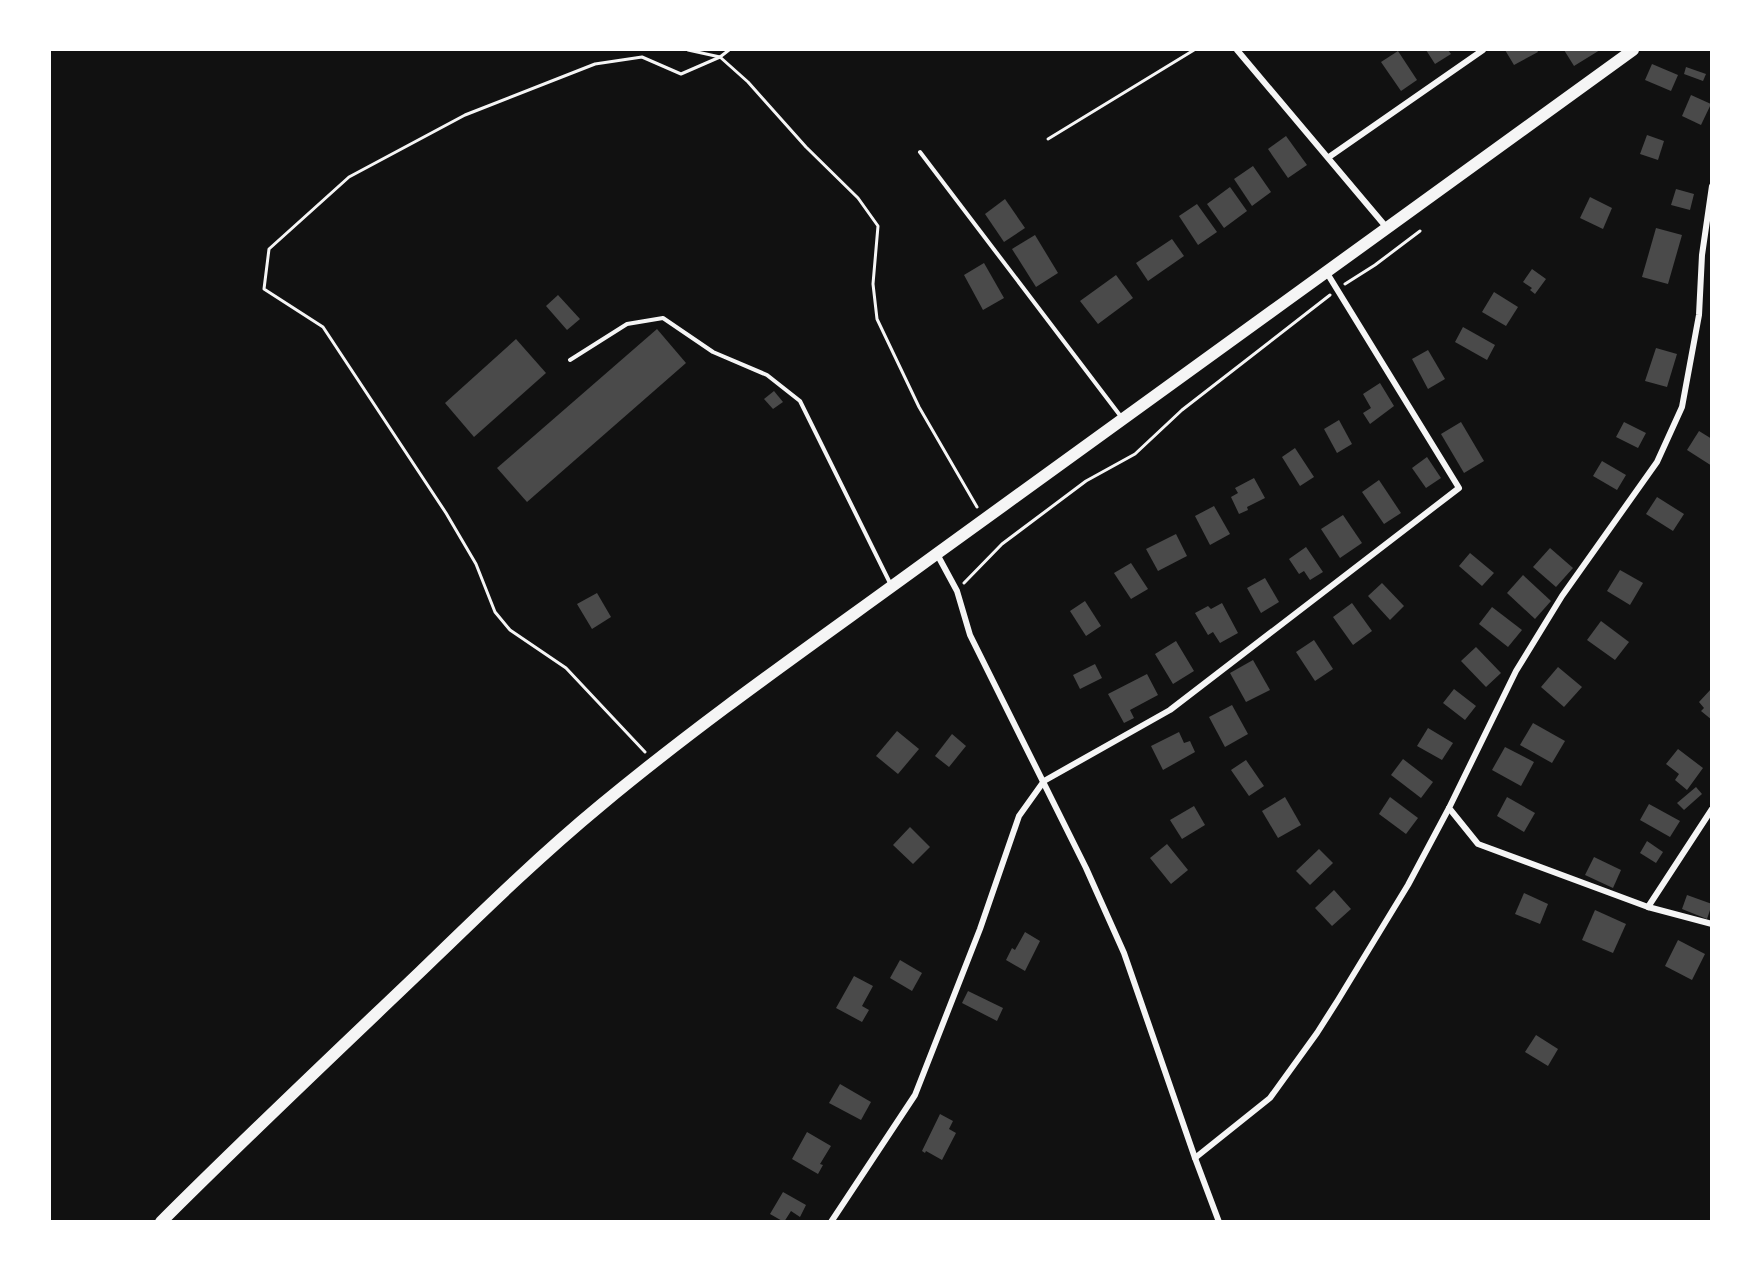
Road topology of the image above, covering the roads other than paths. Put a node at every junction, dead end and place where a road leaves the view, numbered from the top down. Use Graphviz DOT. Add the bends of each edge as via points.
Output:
graph roads {
  1 [pos="1237,50"];
  2 [pos="1483,50"];
  3 [pos="1633,50"];
  4 [pos="920,152"];
  5 [pos="1329,157"];
  6 [pos="1712,186"];
  7 [pos="1388,229"];
  8 [pos="1327,273"];
  9 [pos="570,360"];
  10 [pos="1122,419"];
  11 [pos="937,554"];
  12 [pos="891,587"];
  13 [pos="1044,781"];
  14 [pos="1449,808"];
  15 [pos="1712,809"];
  16 [pos="1648,907"];
  17 [pos="1712,924"];
  18 [pos="1195,1158"];
  19 [pos="160,1221"];
  20 [pos="831,1221"];
  21 [pos="1219,1221"];
  1 -- 5 [label="street"];
  2 -- 5 [label="street"];
  3 -- 7 [label="main road"];
  4 -- 10 [label="lane"];
  5 -- 7 [label="street"];
  6 -- 14 [label="street" via="1702,255 1699,315 1682,408 1657,462 1562,596 1516,671"];
  7 -- 8 [label="main road"];
  8 -- 10 [label="main road"];
  8 -- 13 [label="street" via="1459,488 1170,710"];
  9 -- 12 [label="lane" via="627,324 663,318 713,352 767,375 800,401"];
  10 -- 11 [label="main road"];
  11 -- 12 [label="main road"];
  11 -- 13 [label="street" via="957,591 970,635"];
  12 -- 19 [label="main road" via="598,807 533,864"];
  13 -- 18 [label="street" via="1124,953"];
  13 -- 20 [label="street" via="1019,816 915,1095"];
  14 -- 16 [label="street" via="1478,844"];
  14 -- 18 [label="street" via="1408,885 1338,1000 1270,1098"];
  15 -- 16 [label="street"];
  16 -- 17 [label="street"];
  18 -- 21 [label="street"];
}
